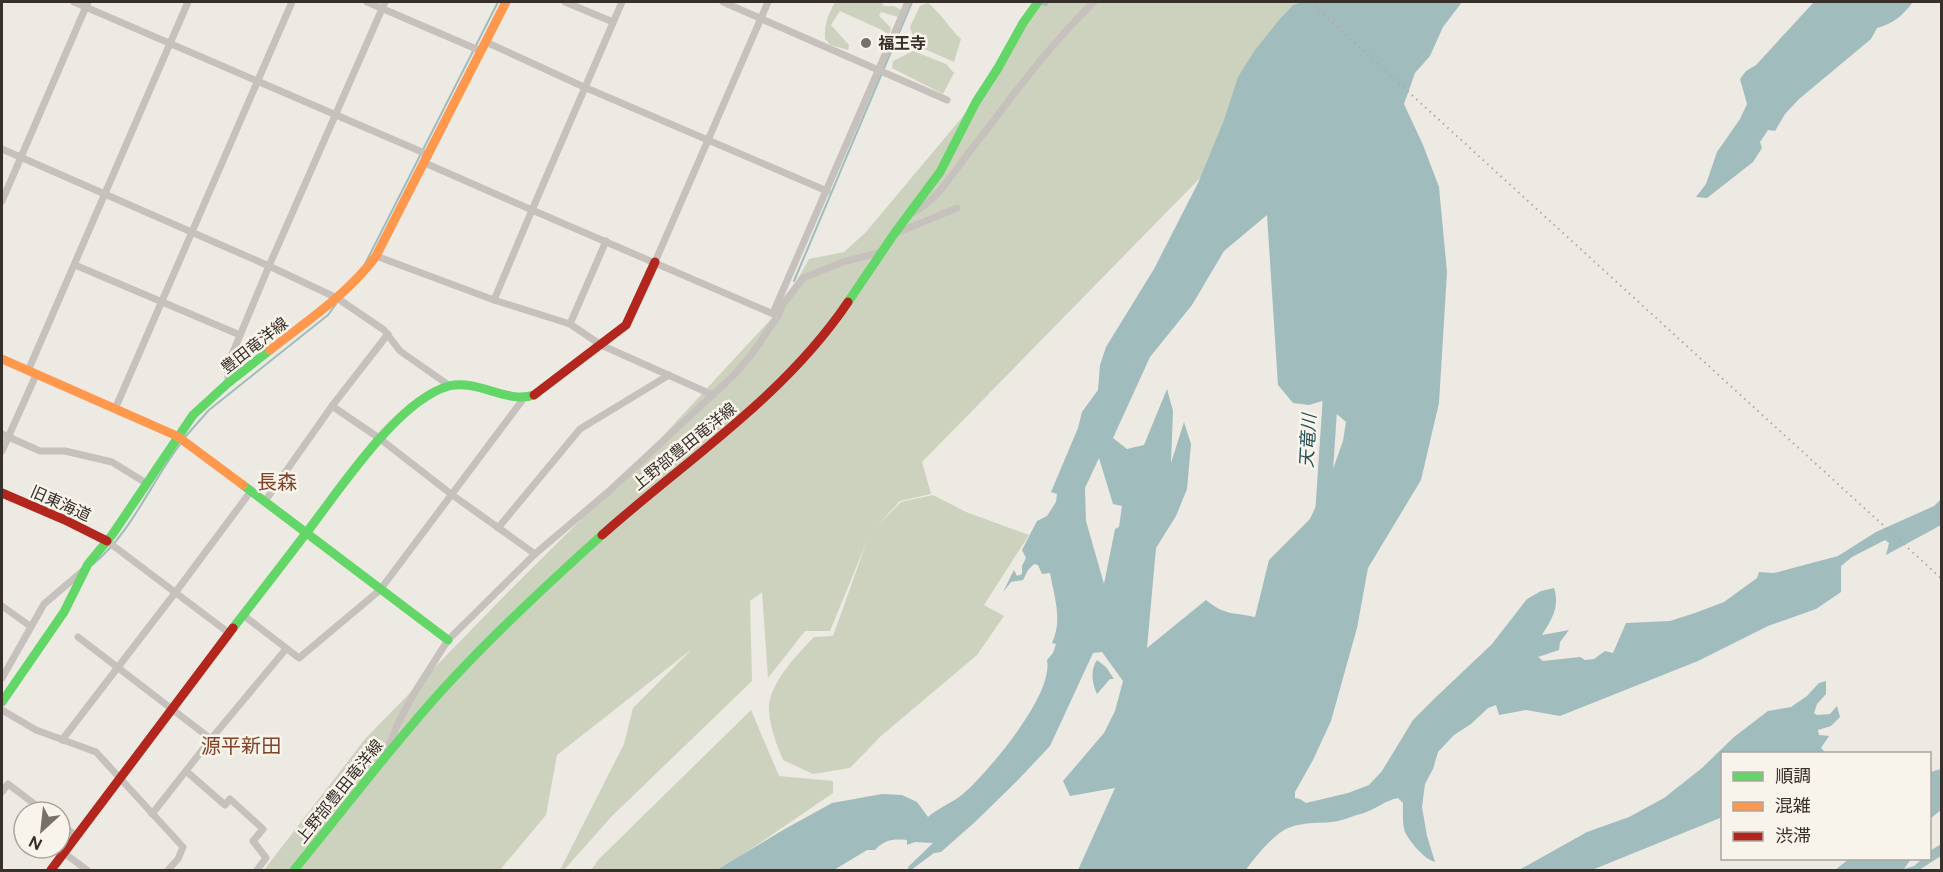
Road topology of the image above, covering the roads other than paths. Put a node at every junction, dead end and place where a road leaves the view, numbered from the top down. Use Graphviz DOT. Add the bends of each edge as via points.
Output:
graph roads {
  1 [pos="74,2"];
  2 [pos="188,2"];
  3 [pos="292,2"];
  4 [pos="367,2"];
  5 [pos="506,2"];
  6 [pos="565,2"];
  7 [pos="622,2"];
  8 [pos="723,2"];
  9 [pos="768,2"];
  10 [pos="908,2"];
  11 [pos="1038,2"];
  12 [pos="1094,2"];
  13 [pos="87,4"];
  14 [pos="384,5"];
  15 [pos="760,18"];
  16 [pos="613,22"];
  17 [pos="486,42"];
  18 [pos="170,43"];
  19 [pos="481,51"];
  20 [pos="879,69"];
  21 [pos="258,81"];
  22 [pos="584,87"];
  23 [pos="947,99"];
  24 [pos="335,115"];
  25 [pos="707,141"];
  26 [pos="2,149"];
  27 [pos="20,157"];
  28 [pos="427,159"];
  29 [pos="827,191"];
  30 [pos="105,195"];
  31 [pos="2,201"];
  32 [pos="957,208"];
  33 [pos="532,210"];
  34 [pos="909,216"];
  35 [pos="191,232"];
  36 [pos="894,234"];
  37 [pos="606,241"];
  38 [pos="882,252"];
  39 [pos="376,256"];
  40 [pos="655,262"];
  41 [pos="75,265"];
  42 [pos="269,266"];
  43 [pos="337,298"];
  44 [pos="494,300"];
  45 [pos="161,302"];
  46 [pos="776,314"];
  47 [pos="570,324"];
  48 [pos="388,334"];
  49 [pos="240,335"];
  50 [pos="601,345"];
  51 [pos="2,359"];
  52 [pos="32,373"];
  53 [pos="669,375"];
  54 [pos="228,384"];
  55 [pos="450,386"];
  56 [pos="713,395"];
  57 [pos="524,398"];
  58 [pos="332,406"];
  59 [pos="115,409"];
  60 [pos="5,436"];
  61 [pos="177,436"];
  62 [pos="379,438"];
  63 [pos="2,451"];
  64 [pos="146,483"];
  65 [pos="250,491"];
  66 [pos="2,493"];
  67 [pos="451,494"];
  68 [pos="265,501"];
  69 [pos="498,528"];
  70 [pos="307,534"];
  71 [pos="107,541"];
  72 [pos="535,554"];
  73 [pos="85,569"];
  74 [pos="380,590"];
  75 [pos="176,593"];
  76 [pos="2,606"];
  77 [pos="243,615"];
  78 [pos="30,626"];
  79 [pos="230,633"];
  80 [pos="78,637"];
  81 [pos="448,640"];
  82 [pos="286,649"];
  83 [pos="117,667"];
  84 [pos="2,678"];
  85 [pos="13,686"];
  86 [pos="2,702"];
  87 [pos="172,709"];
  88 [pos="2,710"];
  89 [pos="211,739"];
  90 [pos="62,740"];
  91 [pos="382,761"];
  92 [pos="186,771"];
  93 [pos="120,779"];
  94 [pos="2,792"];
  95 [pos="29,800"];
  96 [pos="152,814"];
  97 [pos="72,832"];
  98 [pos="77,836"];
  99 [pos="72,843"];
  100 [pos="72,859"];
  101 [pos="87,870"];
  102 [pos="168,870"];
  103 [pos="257,870"];
  104 [pos="294,870"];
  1 -- 13 [label="street"];
  2 -- 18 [label="street"];
  3 -- 21 [label="street"];
  4 -- 14 [label="street"];
  5 -- 17 [label="main road, 豊田竜洋線"];
  6 -- 16 [label="street"];
  7 -- 16 [label="street"];
  8 -- 15 [label="street"];
  9 -- 15 [label="street"];
  10 -- 20 [label="street"];
  11 -- 34 [label="main road, 上野部豊田竜洋線" via="976,102 940,172"];
  12 -- 34 [label="street" via="1065,29 939,193"];
  13 -- 18 [label="street"];
  13 -- 27 [label="street"];
  14 -- 19 [label="street"];
  14 -- 24 [label="street"];
  15 -- 20 [label="street"];
  15 -- 25 [label="street"];
  16 -- 22 [label="street"];
  17 -- 19 [label="main road, 豊田竜洋線"];
  17 -- 22 [label="street"];
  18 -- 21 [label="street"];
  18 -- 30 [label="street"];
  19 -- 28 [label="main road, 豊田竜洋線"];
  20 -- 23 [label="street"];
  20 -- 29 [label="street"];
  21 -- 24 [label="street"];
  21 -- 35 [label="street"];
  22 -- 25 [label="street"];
  22 -- 33 [label="street"];
  24 -- 28 [label="street"];
  24 -- 42 [label="street"];
  25 -- 29 [label="street"];
  25 -- 40 [label="street"];
  26 -- 27 [label="street"];
  27 -- 30 [label="street"];
  27 -- 31 [label="street"];
  28 -- 33 [label="street"];
  28 -- 39 [label="main road, 豊田竜洋線"];
  29 -- 46 [label="street"];
  30 -- 35 [label="street"];
  30 -- 41 [label="street"];
  32 -- 36 [label="street"];
  33 -- 37 [label="street"];
  33 -- 44 [label="street"];
  34 -- 36 [label="main road, 上野部豊田竜洋線"];
  35 -- 42 [label="street"];
  35 -- 45 [label="street"];
  36 -- 38 [label="main road, 上野部豊田竜洋線"];
  37 -- 40 [label="street"];
  37 -- 47 [label="street"];
  38 -- 46 [label="street" via="803,278"];
  38 -- 91 [label="main road, 上野部豊田竜洋線" via="840,316 789,375 554,578 435,698"];
  39 -- 43 [label="main road, 豊田竜洋線"];
  39 -- 44 [label="street"];
  40 -- 46 [label="street"];
  40 -- 50 [label="main road" via="626,325"];
  41 -- 45 [label="street"];
  41 -- 52 [label="street"];
  42 -- 43 [label="street"];
  42 -- 49 [label="street"];
  43 -- 48 [label="street"];
  43 -- 54 [label="main road, 豊田竜洋線"];
  44 -- 47 [label="street"];
  45 -- 49 [label="street"];
  45 -- 59 [label="street"];
  46 -- 56 [label="street" via="752,354"];
  47 -- 50 [label="street"];
  48 -- 55 [label="street" via="400,351"];
  48 -- 58 [label="street"];
  49 -- 54 [label="street" via="228,364"];
  50 -- 53 [label="street"];
  50 -- 57 [label="main road" via="536,394"];
  51 -- 52 [label="main road"];
  52 -- 59 [label="main road"];
  52 -- 60 [label="street"];
  53 -- 56 [label="street"];
  53 -- 69 [label="street" via="580,429"];
  54 -- 61 [label="main road, 豊田竜洋線" via="193,415"];
  55 -- 57 [label="main road"];
  55 -- 62 [label="main road" via="426,396"];
  56 -- 72 [label="street"];
  57 -- 67 [label="street"];
  58 -- 62 [label="street"];
  58 -- 68 [label="street"];
  59 -- 61 [label="main road"];
  60 -- 63 [label="street"];
  60 -- 64 [label="street" via="40,451 65,451 112,462"];
  61 -- 64 [label="main road, 豊田竜洋線"];
  61 -- 65 [label="main road"];
  62 -- 67 [label="street"];
  62 -- 70 [label="main road"];
  64 -- 71 [label="main road, 豊田竜洋線"];
  65 -- 68 [label="main road"];
  65 -- 75 [label="street"];
  66 -- 71 [label="main road, 旧東海道"];
  67 -- 69 [label="street"];
  67 -- 74 [label="street"];
  68 -- 70 [label="main road"];
  69 -- 72 [label="street"];
  70 -- 74 [label="main road"];
  70 -- 77 [label="main road"];
  71 -- 73 [label="main road, 豊田竜洋線"];
  71 -- 75 [label="street"];
  72 -- 81 [label="street"];
  73 -- 78 [label="street" via="44,604"];
  73 -- 85 [label="main road, 豊田竜洋線" via="64,612"];
  74 -- 81 [label="main road"];
  74 -- 82 [label="street" via="298,658"];
  75 -- 79 [label="street"];
  75 -- 83 [label="street"];
  76 -- 78 [label="street"];
  77 -- 79 [label="main road"];
  77 -- 82 [label="street"];
  78 -- 84 [label="street"];
  79 -- 87 [label="main road"];
  80 -- 83 [label="street"];
  81 -- 91 [label="street" via="412,695"];
  82 -- 89 [label="street"];
  83 -- 87 [label="street"];
  83 -- 90 [label="street"];
  84 -- 85 [label="street"];
  85 -- 86 [label="main road, 豊田竜洋線"];
  87 -- 89 [label="street"];
  87 -- 93 [label="main road"];
  88 -- 90 [label="street"];
  89 -- 92 [label="street"];
  90 -- 93 [label="street" via="96,752"];
  91 -- 104 [label="main road, 上野部豊田竜洋線"];
  92 -- 96 [label="street"];
  92 -- 103 [label="street" via="225,805 230,799 263,829 253,841 266,858"];
  93 -- 96 [label="street"];
  93 -- 98 [label="main road"];
  94 -- 95 [label="street" via="8,784"];
  96 -- 102 [label="street" via="183,847"];
  97 -- 98 [label="street"];
  98 -- 99 [label="main road"];
  100 -- 101 [label="street"];
}
